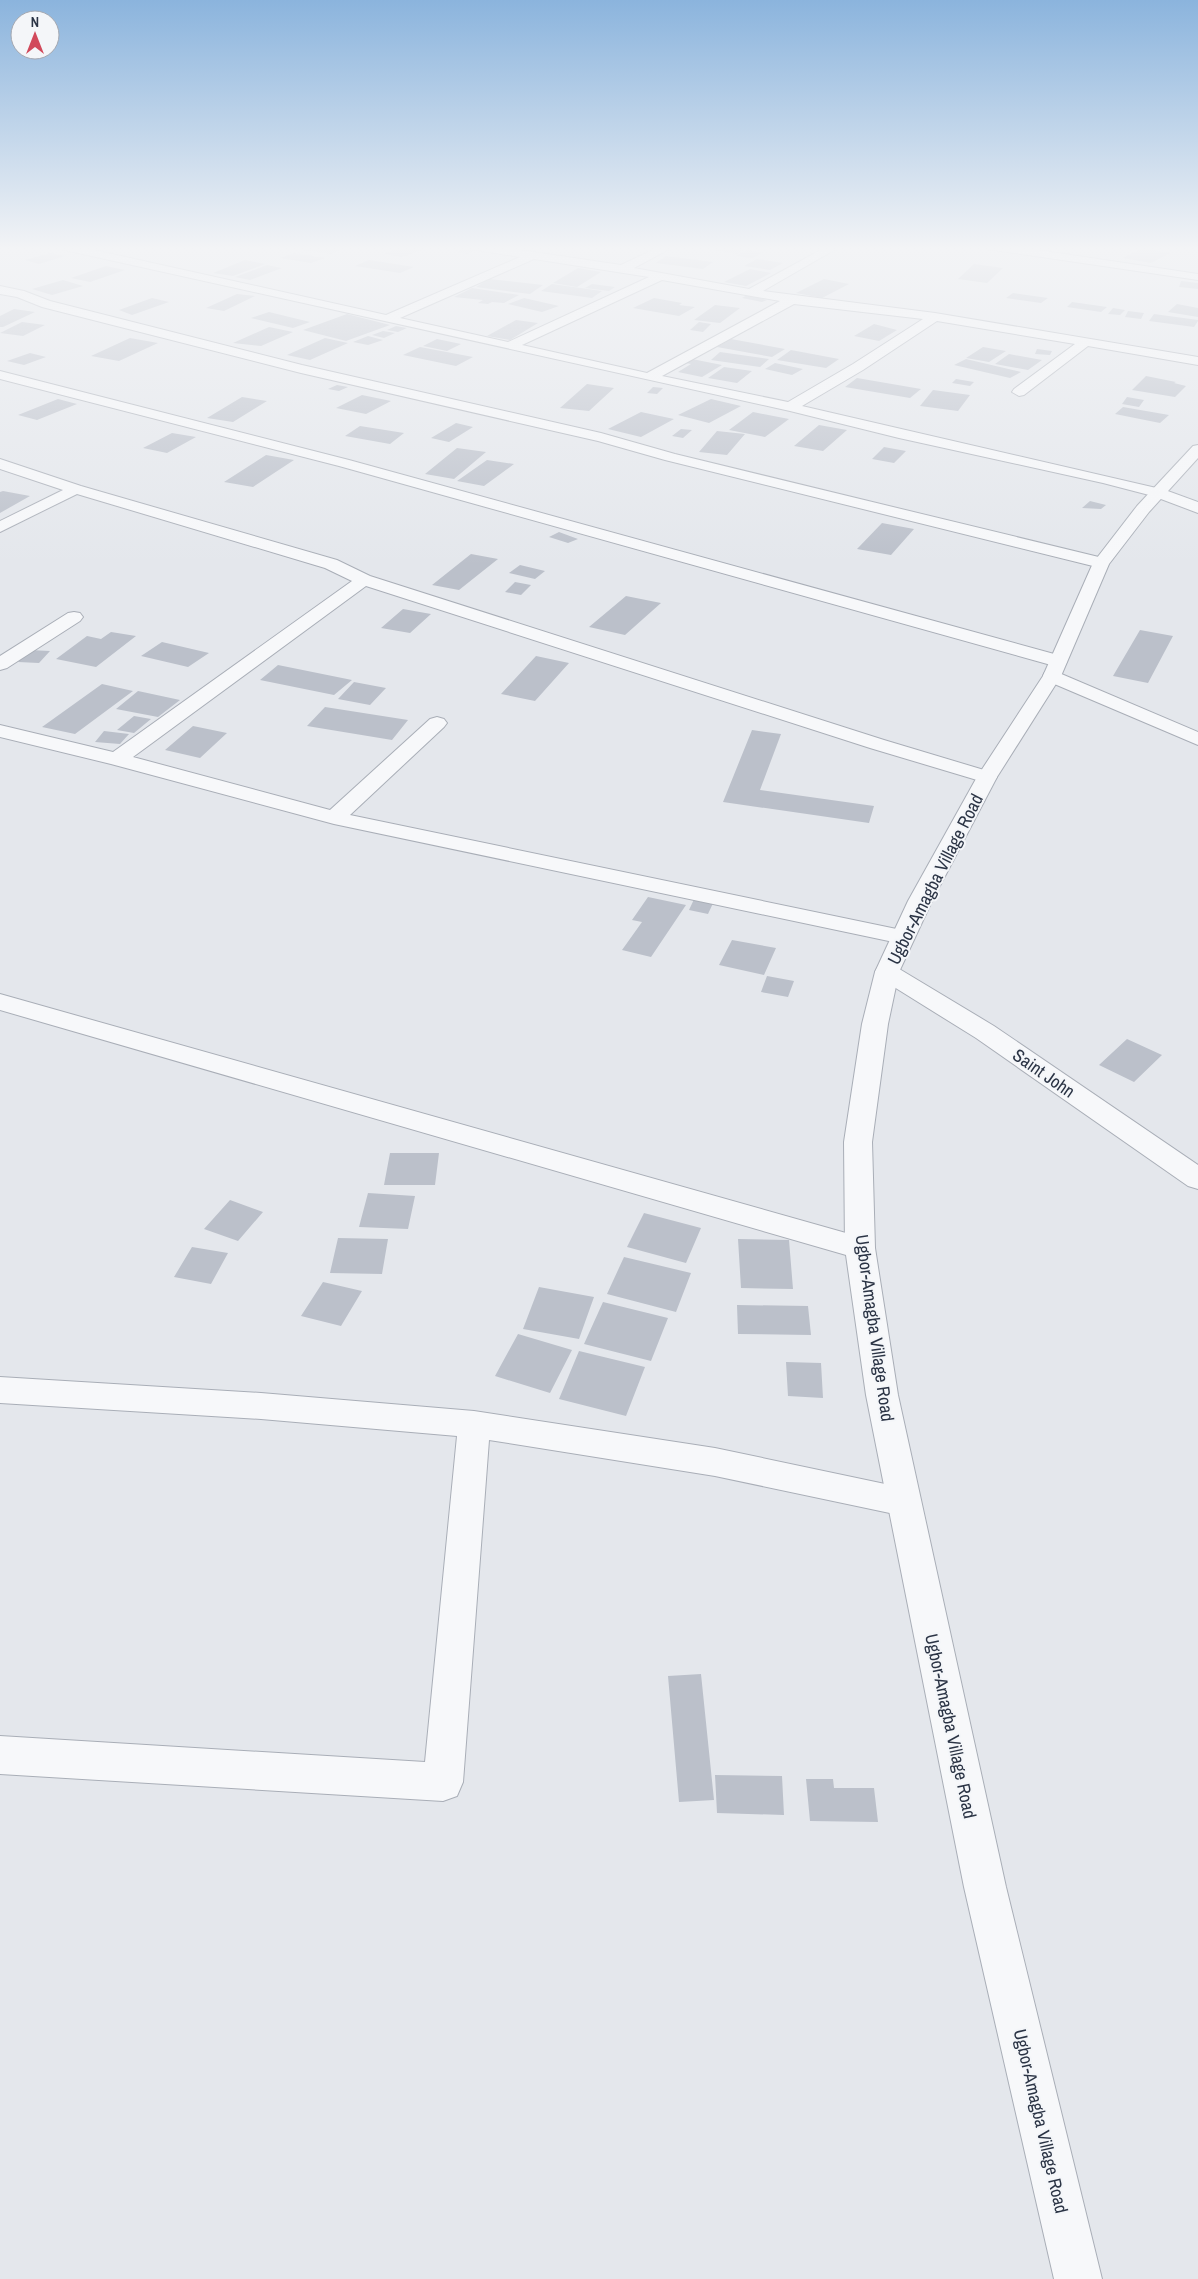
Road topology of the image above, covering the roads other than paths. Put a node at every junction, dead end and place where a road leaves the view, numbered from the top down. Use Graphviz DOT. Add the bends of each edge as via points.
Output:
graph roads {
  1 [pos="236,352"];
  2 [pos="542,352"];
  3 [pos="696,352"];
  4 [pos="882,352"];
  5 [pos="1072,352"];
  6 [pos="1147,352"];
  7 [pos="1198,361"];
  8 [pos="0,375"];
  9 [pos="649,378"];
  10 [pos="1019,392"];
  11 [pos="790,407"];
  12 [pos="1198,449"];
  13 [pos="0,464"];
  14 [pos="76,489"];
  15 [pos="1160,493"];
  16 [pos="1198,508"];
  17 [pos="0,527"];
  18 [pos="1101,563"];
  19 [pos="364,580"];
  20 [pos="74,617"];
  21 [pos="0,664"];
  22 [pos="1055,668"];
  23 [pos="437,723"];
  24 [pos="0,731"];
  25 [pos="1198,739"];
  26 [pos="117,759"];
  27 [pos="987,777"];
  28 [pos="334,818"];
  29 [pos="903,937"];
  30 [pos="887,972"];
  31 [pos="0,1002"];
  32 [pos="1198,1179"];
  33 [pos="860,1248"];
  34 [pos="0,1390"];
  35 [pos="474,1424"];
  36 [pos="904,1502"];
  37 [pos="0,1755"];
  38 [pos="1078,2279"];
  1 -- 18 [label="street" via="601,437 670,457"];
  2 -- 9 [label="street"];
  3 -- 9 [label="street"];
  4 -- 11 [label="street"];
  5 -- 10 [label="street"];
  6 -- 7 [label="street"];
  8 -- 22 [label="street" via="344,463"];
  9 -- 11 [label="street"];
  11 -- 15 [label="street"];
  12 -- 15 [label="street, Ugbor-Amagba Village Road"];
  13 -- 14 [label="street"];
  14 -- 17 [label="street"];
  14 -- 19 [label="street" via="331,564"];
  15 -- 16 [label="street"];
  15 -- 18 [label="street, Ugbor-Amagba Village Road" via="1142,509"];
  18 -- 22 [label="street, Ugbor-Amagba Village Road"];
  19 -- 26 [label="street"];
  19 -- 27 [label="street"];
  20 -- 21 [label="street"];
  22 -- 25 [label="street"];
  22 -- 27 [label="street, Ugbor-Amagba Village Road"];
  23 -- 28 [label="street"];
  24 -- 26 [label="street"];
  26 -- 28 [label="street"];
  27 -- 29 [label="street, Ugbor-Amagba Village Road"];
  28 -- 29 [label="street"];
  29 -- 30 [label="street, Ugbor-Amagba Village Road"];
  30 -- 32 [label="street, Saint John" via="985,1032"];
  30 -- 33 [label="street, Ugbor-Amagba Village Road" via="858,1142"];
  31 -- 33 [label="street"];
  33 -- 36 [label="street, Ugbor-Amagba Village Road" via="882,1395"];
  34 -- 35 [label="street" via="261,1406"];
  35 -- 36 [label="street" via="714,1462"];
  35 -- 37 [label="street" via="442,1782"];
  36 -- 38 [label="street, Ugbor-Amagba Village Road" via="984,1887"];
}
